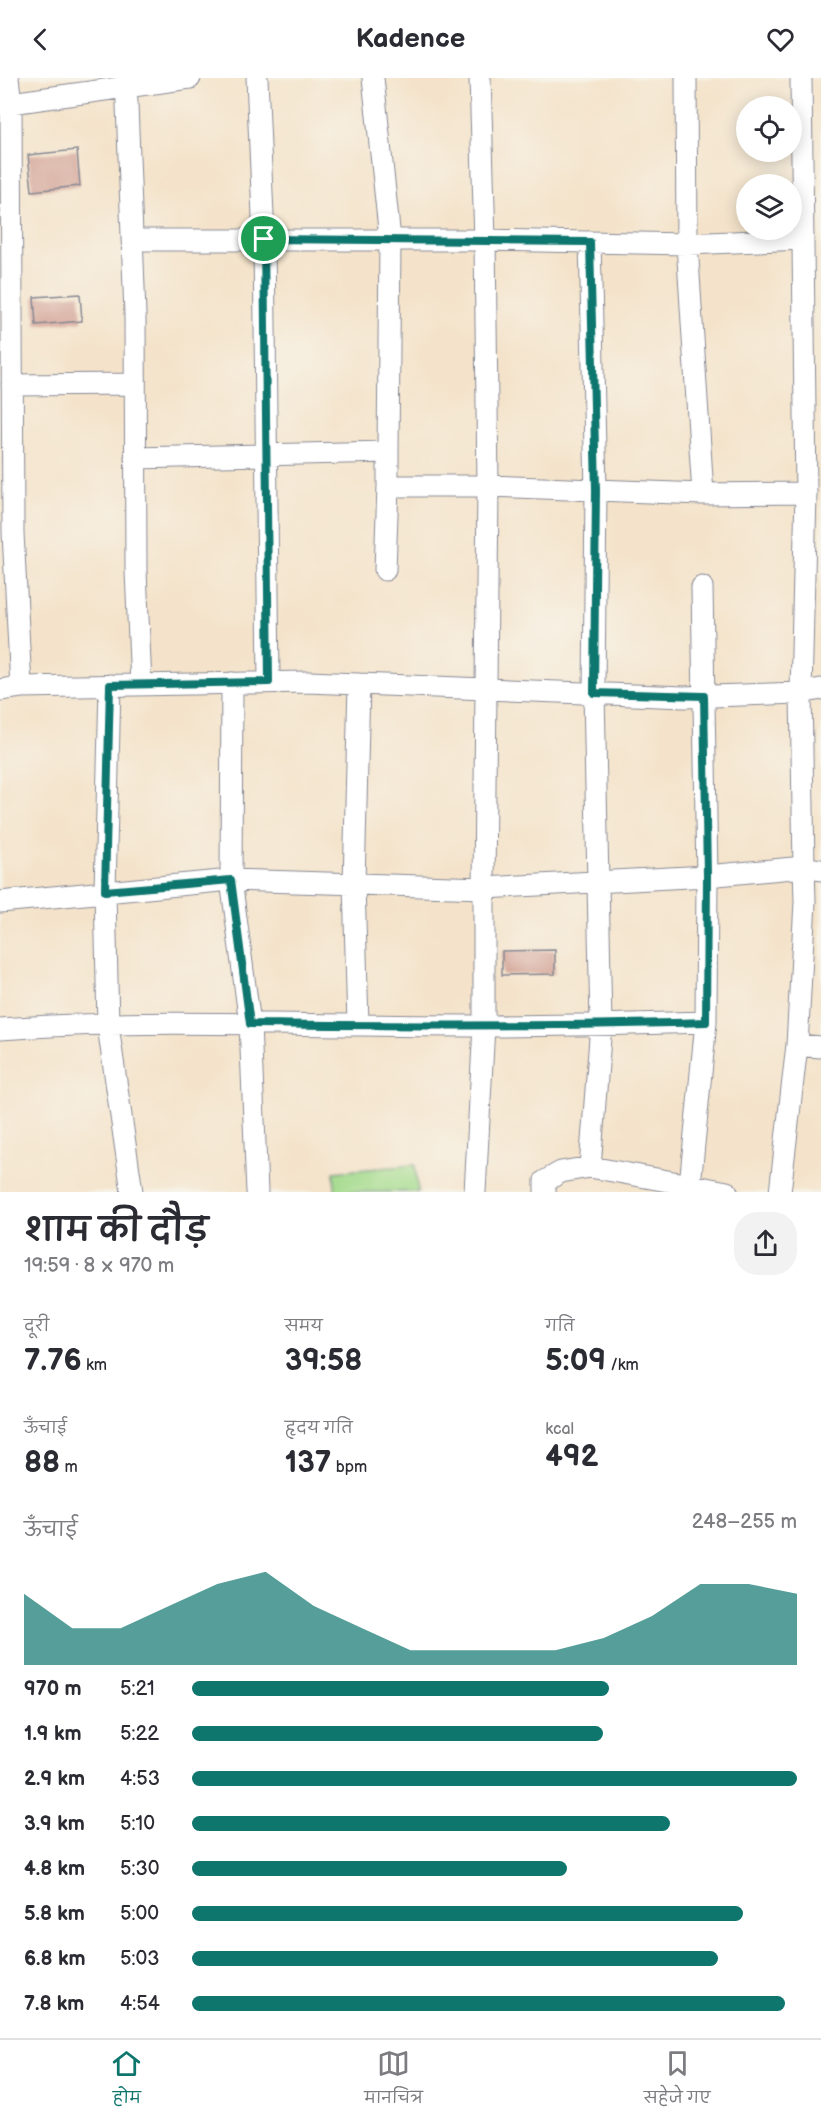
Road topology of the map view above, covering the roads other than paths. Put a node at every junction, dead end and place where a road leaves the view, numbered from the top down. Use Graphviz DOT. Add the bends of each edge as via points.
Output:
graph roads {
  1 [pos="8,78"];
  2 [pos="190,78"];
  3 [pos="257,78"];
  4 [pos="373,78"];
  5 [pos="480,78"];
  6 [pos="686,78"];
  7 [pos="801,78"];
  8 [pos="127,82"];
  9 [pos="6,103"];
  10 [pos="6,236"];
  11 [pos="803,238"];
  12 [pos="264,239"];
  13 [pos="390,239"];
  14 [pos="132,240"];
  15 [pos="485,240"];
  16 [pos="590,242"];
  17 [pos="687,244"];
  18 [pos="135,384"];
  19 [pos="12,385"];
  20 [pos="388,452"];
  21 [pos="265,455"];
  22 [pos="135,458"];
  23 [pos="388,486"];
  24 [pos="488,486"];
  25 [pos="596,490"];
  26 [pos="806,493"];
  27 [pos="703,494"];
  28 [pos="385,570"];
  29 [pos="702,587"];
  30 [pos="269,682"];
  31 [pos="232,683"];
  32 [pos="359,684"];
  33 [pos="110,685"];
  34 [pos="141,685"];
  35 [pos="21,687"];
  36 [pos="486,689"];
  37 [pos="0,690"];
  38 [pos="811,691"];
  39 [pos="594,693"];
  40 [pos="704,696"];
  41 [pos="812,869"];
  42 [pos="707,876"];
  43 [pos="231,880"];
  44 [pos="597,882"];
  45 [pos="354,884"];
  46 [pos="484,888"];
  47 [pos="105,891"];
  48 [pos="0,902"];
  49 [pos="706,1022"];
  50 [pos="250,1024"];
  51 [pos="358,1025"];
  52 [pos="601,1025"];
  53 [pos="108,1026"];
  54 [pos="484,1026"];
  55 [pos="0,1029"];
  56 [pos="797,1045"];
  57 [pos="821,1047"];
  58 [pos="590,1167"];
  59 [pos="690,1185"];
  60 [pos="132,1192"];
  61 [pos="257,1192"];
  62 [pos="475,1192"];
  63 [pos="545,1192"];
  64 [pos="727,1192"];
  65 [pos="780,1192"];
  1 -- 9 [label="street"];
  2 -- 8 [label="street"];
  3 -- 12 [label="street"];
  4 -- 13 [label="street"];
  5 -- 15 [label="street"];
  6 -- 17 [label="street"];
  7 -- 11 [label="street"];
  8 -- 9 [label="street"];
  8 -- 14 [label="street"];
  9 -- 10 [label="street"];
  10 -- 19 [label="street"];
  11 -- 17 [label="street"];
  11 -- 26 [label="street"];
  12 -- 13 [label="street"];
  12 -- 14 [label="street"];
  12 -- 21 [label="street"];
  13 -- 15 [label="street"];
  13 -- 20 [label="street"];
  14 -- 18 [label="street"];
  15 -- 16 [label="street"];
  15 -- 24 [label="street"];
  16 -- 17 [label="street"];
  16 -- 25 [label="street"];
  17 -- 27 [label="street"];
  18 -- 19 [label="street"];
  18 -- 22 [label="street"];
  19 -- 35 [label="street" via="13,533"];
  20 -- 21 [label="street"];
  20 -- 23 [label="street"];
  21 -- 22 [label="street"];
  21 -- 30 [label="street"];
  22 -- 34 [label="street"];
  23 -- 24 [label="street"];
  23 -- 28 [label="street"];
  24 -- 25 [label="street"];
  24 -- 36 [label="street"];
  25 -- 27 [label="street"];
  25 -- 39 [label="street"];
  26 -- 27 [label="street"];
  26 -- 38 [label="street"];
  29 -- 40 [label="street"];
  30 -- 31 [label="street"];
  30 -- 32 [label="street"];
  31 -- 34 [label="street"];
  31 -- 43 [label="street"];
  32 -- 36 [label="street"];
  32 -- 45 [label="street"];
  33 -- 34 [label="street"];
  33 -- 35 [label="street"];
  33 -- 47 [label="street"];
  35 -- 37 [label="street"];
  36 -- 39 [label="street"];
  36 -- 46 [label="street"];
  38 -- 40 [label="street"];
  38 -- 41 [label="street"];
  39 -- 40 [label="street"];
  39 -- 44 [label="street"];
  40 -- 42 [label="street"];
  41 -- 42 [label="street"];
  41 -- 56 [label="street" via="805,902"];
  42 -- 44 [label="street"];
  42 -- 49 [label="street"];
  43 -- 45 [label="street"];
  43 -- 47 [label="street"];
  43 -- 50 [label="street"];
  44 -- 46 [label="street"];
  44 -- 52 [label="street"];
  45 -- 46 [label="street"];
  45 -- 51 [label="street"];
  46 -- 54 [label="street"];
  47 -- 48 [label="street"];
  47 -- 53 [label="street"];
  49 -- 52 [label="street"];
  49 -- 59 [label="street"];
  50 -- 51 [label="street"];
  50 -- 53 [label="street"];
  50 -- 61 [label="street"];
  51 -- 54 [label="street"];
  52 -- 54 [label="street"];
  52 -- 58 [label="street"];
  53 -- 55 [label="street"];
  53 -- 60 [label="street"];
  54 -- 62 [label="street"];
  56 -- 57 [label="street"];
  56 -- 65 [label="street"];
  58 -- 59 [label="street"];
  58 -- 63 [label="street" via="561,1172 545,1181"];
  59 -- 64 [label="street"];
}
